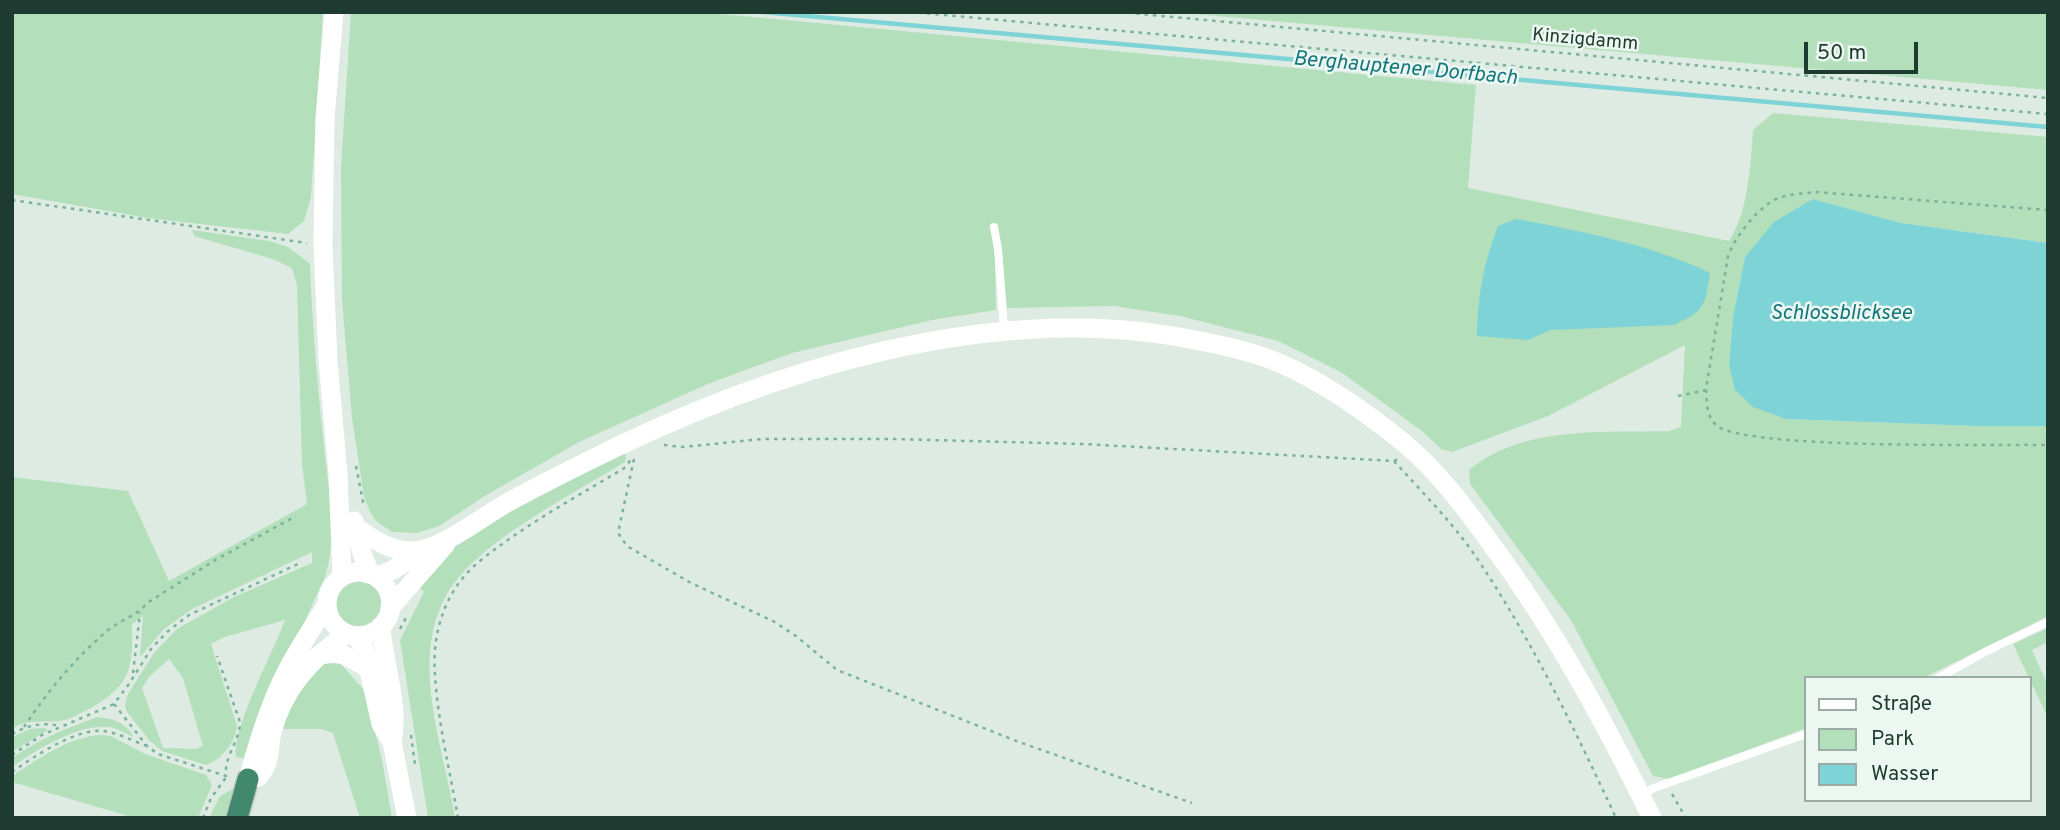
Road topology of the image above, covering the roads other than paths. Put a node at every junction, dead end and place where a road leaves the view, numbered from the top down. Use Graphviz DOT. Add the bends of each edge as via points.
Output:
graph roads {
  1 [pos="334,12"];
  2 [pos="993,227"];
  3 [pos="1003,330"];
  4 [pos="338,474"];
  5 [pos="362,521"];
  6 [pos="457,534"];
  7 [pos="423,550"];
  8 [pos="372,575"];
  9 [pos="342,577"];
  10 [pos="327,604"];
  11 [pos="390,608"];
  12 [pos="2048,622"];
  13 [pos="381,626"];
  14 [pos="352,635"];
  15 [pos="315,658"];
  16 [pos="368,669"];
  17 [pos="1942,676"];
  18 [pos="1804,735"];
  19 [pos="392,741"];
  20 [pos="248,779"];
  21 [pos="1641,796"];
  22 [pos="237,818"];
  23 [pos="407,818"];
  24 [pos="1652,818"];
  1 -- 4 [label="street" via="325,118 323,245"];
  2 -- 3 [label="lane"];
  3 -- 6 [label="street" via="931,341 768,385 623,443"];
  3 -- 21 [label="street" via="1130,329 1222,346 1275,361 1363,413 1413,452 1470,515 1532,600"];
  4 -- 5 [label="street"];
  4 -- 9 [label="street"];
  5 -- 7 [label="street" via="384,545"];
  5 -- 8 [label="street" via="363,556"];
  6 -- 7 [label="street"];
  6 -- 11 [label="street"];
  7 -- 8 [label="street" via="399,567"];
  8 -- 9 [label="street"];
  8 -- 11 [label="street" via="387,590"];
  9 -- 10 [label="street" via="331,589"];
  10 -- 14 [label="street" via="332,622"];
  10 -- 20 [label="street" via="277,691"];
  11 -- 13 [label="street"];
  12 -- 17 [label="lane"];
  13 -- 14 [label="street" via="366,635"];
  13 -- 19 [label="street" via="396,723"];
  14 -- 15 [label="street"];
  14 -- 16 [label="street" via="364,649"];
  15 -- 16 [label="street" via="337,653"];
  15 -- 20 [label="street" via="278,713 268,763 258,777"];
  16 -- 19 [label="street" via="381,724"];
  18 -- 21 [label="lane"];
  19 -- 23 [label="street"];
  20 -- 22 [label="highway"];
  21 -- 24 [label="street"];
}
